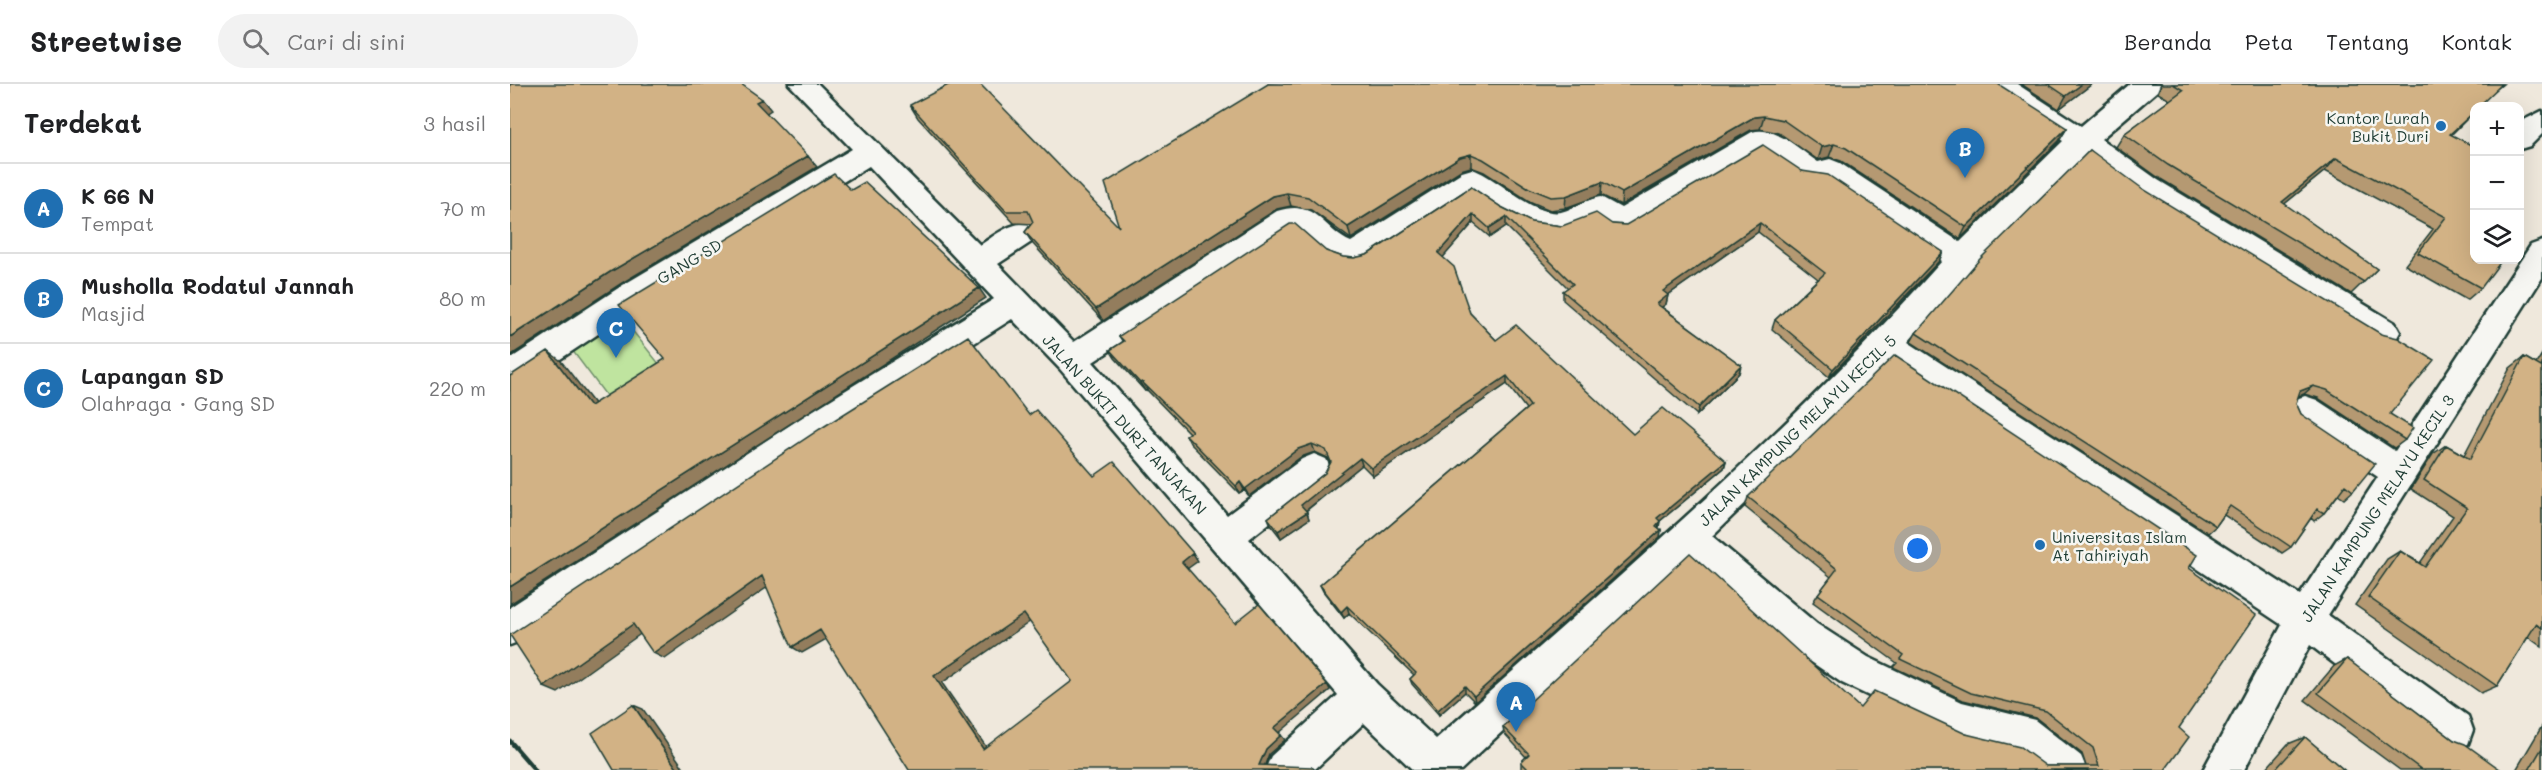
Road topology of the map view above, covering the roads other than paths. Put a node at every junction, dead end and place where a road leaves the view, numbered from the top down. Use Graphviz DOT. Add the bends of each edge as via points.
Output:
graph roads {
  1 [pos="802,84"];
  2 [pos="1997,84"];
  3 [pos="2147,84"];
  4 [pos="2542,122"];
  5 [pos="2524,134"];
  6 [pos="2082,140"];
  7 [pos="871,151"];
  8 [pos="1023,233"];
  9 [pos="2542,252"];
  10 [pos="1962,259"];
  11 [pos="978,261"];
  12 [pos="1014,302"];
  13 [pos="2384,332"];
  14 [pos="1887,345"];
  15 [pos="1071,360"];
  16 [pos="510,376"];
  17 [pos="2305,410"];
  18 [pos="1314,469"];
  19 [pos="2400,473"];
  20 [pos="1225,537"];
  21 [pos="1687,537"];
  22 [pos="2306,620"];
  23 [pos="510,628"];
  24 [pos="1364,697"];
  25 [pos="2454,730"];
  26 [pos="1438,768"];
  27 [pos="1286,770"];
  28 [pos="2067,770"];
  29 [pos="2223,770"];
  1 -- 7 [label="street, JALAN BUKIT DURI TANJAKAN"];
  2 -- 6 [label="street"];
  3 -- 6 [label="street, JALAN KAMPUNG MELAYU KECIL 5"];
  4 -- 5 [label="street"];
  6 -- 10 [label="street, JALAN KAMPUNG MELAYU KECIL 5"];
  6 -- 13 [label="street" via="2148,188"];
  7 -- 11 [label="street, JALAN BUKIT DURI TANJAKAN"];
  7 -- 16 [label="street, GANG SD" via="634,294"];
  8 -- 11 [label="street"];
  9 -- 19 [label="street, JALAN KAMPUNG MELAYU KECIL 3"];
  10 -- 14 [label="street, JALAN KAMPUNG MELAYU KECIL 5"];
  10 -- 15 [label="street" via="1830,170 1814,174 1762,139 1620,223 1601,208 1589,208 1566,223 1535,218 1515,212 1472,180 1356,254 1342,254 1306,221 1287,219"];
  11 -- 12 [label="street, JALAN BUKIT DURI TANJAKAN"];
  12 -- 15 [label="street, JALAN BUKIT DURI TANJAKAN"];
  12 -- 23 [label="street" via="816,426"];
  14 -- 21 [label="street, JALAN KAMPUNG MELAYU KECIL 5"];
  14 -- 22 [label="street"];
  15 -- 20 [label="street, JALAN BUKIT DURI TANJAKAN"];
  17 -- 19 [label="street"];
  18 -- 20 [label="street"];
  19 -- 22 [label="street, JALAN KAMPUNG MELAYU KECIL 3"];
  20 -- 24 [label="street, JALAN BUKIT DURI TANJAKAN"];
  21 -- 26 [label="street, JALAN KAMPUNG MELAYU KECIL 5"];
  21 -- 28 [label="street" via="1804,636 1855,670 1959,720 2021,734"];
  22 -- 25 [label="street"];
  22 -- 29 [label="street, JALAN KAMPUNG MELAYU KECIL 3"];
  24 -- 26 [label="street, JALAN BUKIT DURI TANJAKAN"];
  24 -- 27 [label="street"];
}
